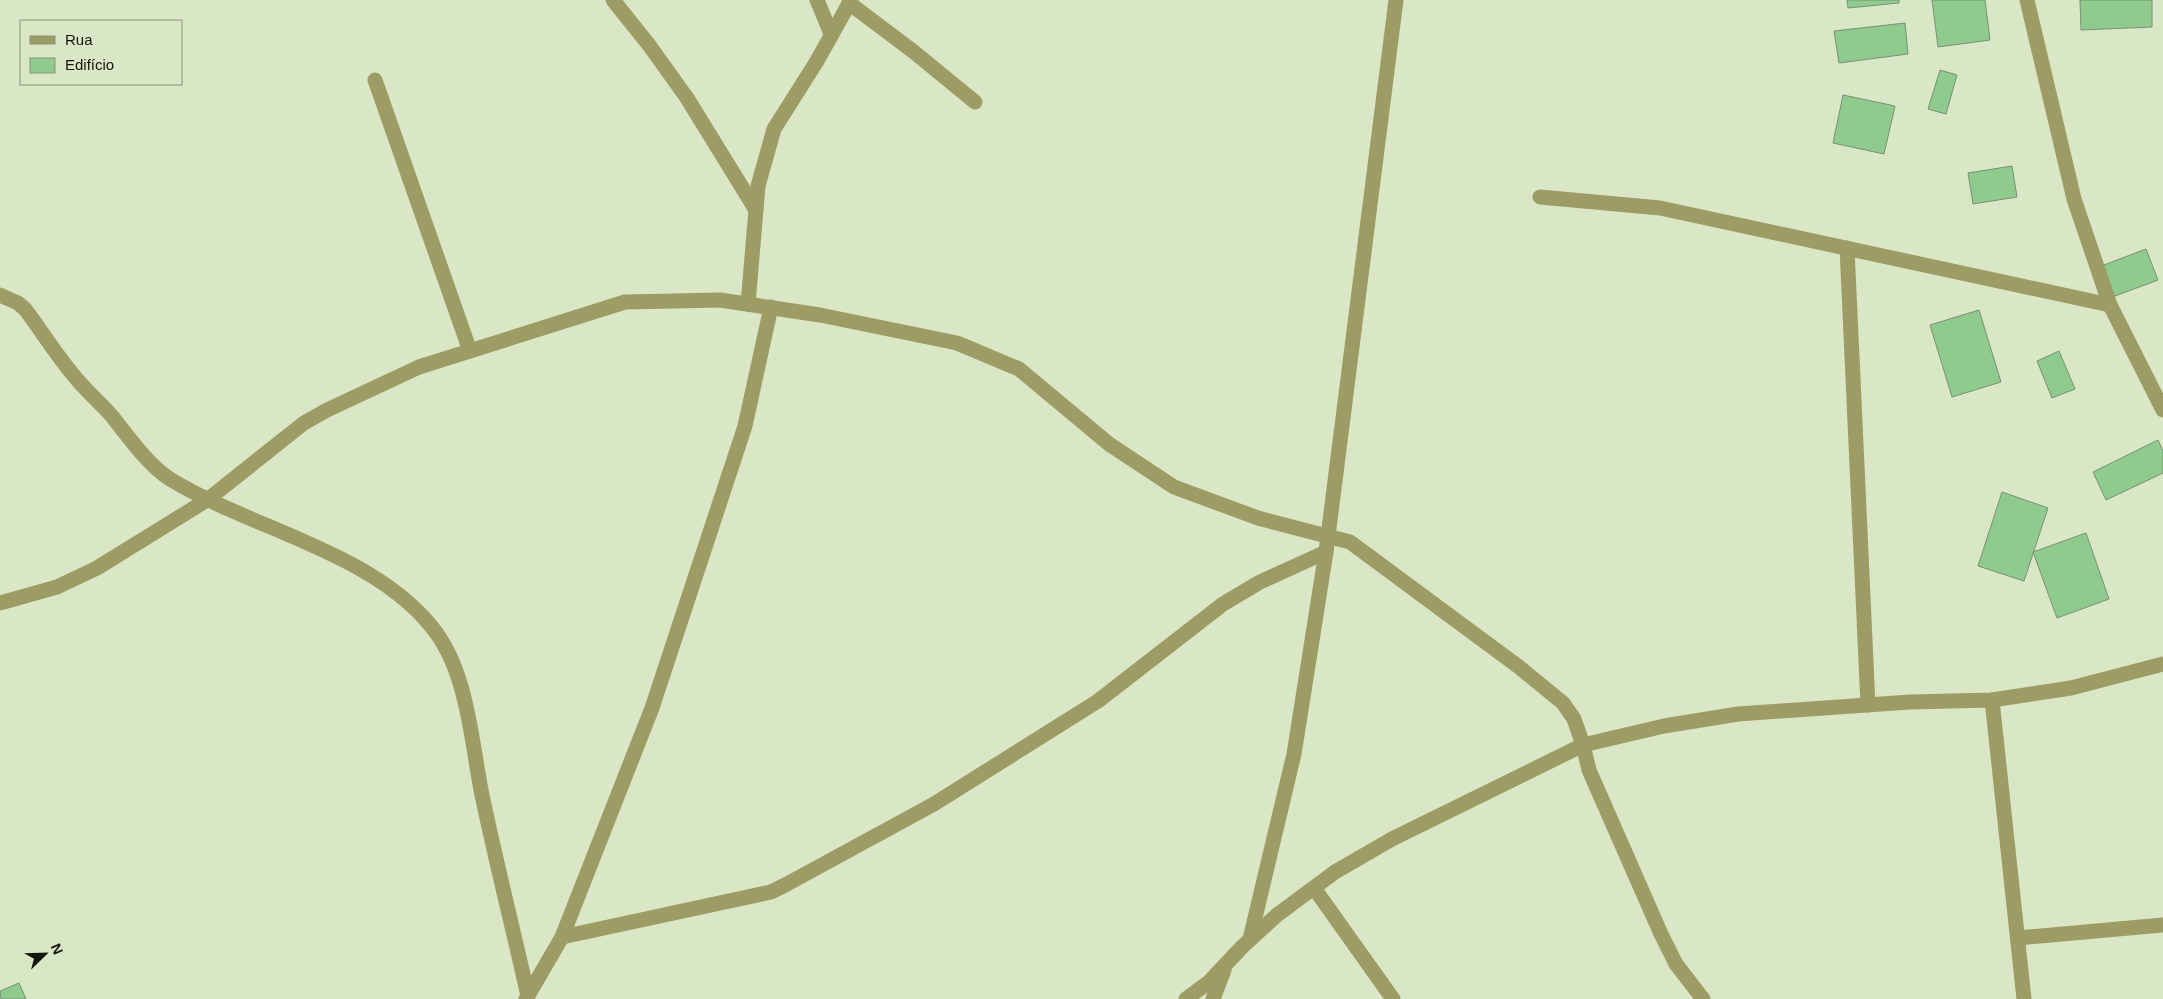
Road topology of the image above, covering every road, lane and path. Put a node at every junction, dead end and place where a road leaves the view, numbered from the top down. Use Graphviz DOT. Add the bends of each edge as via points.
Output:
graph roads {
  1 [pos="612,0"];
  2 [pos="817,0"];
  3 [pos="1396,0"];
  4 [pos="2028,0"];
  5 [pos="850,1"];
  6 [pos="831,34"];
  7 [pos="375,80"];
  8 [pos="975,102"];
  9 [pos="1540,197"];
  10 [pos="756,210"];
  11 [pos="1847,248"];
  12 [pos="0,295"];
  13 [pos="748,304"];
  14 [pos="2110,304"];
  15 [pos="771,307"];
  16 [pos="470,350"];
  17 [pos="2163,410"];
  18 [pos="207,500"];
  19 [pos="1328,535"];
  20 [pos="1326,552"];
  21 [pos="0,603"];
  22 [pos="2163,664"];
  23 [pos="1992,700"];
  24 [pos="1868,705"];
  25 [pos="1583,745"];
  26 [pos="1314,888"];
  27 [pos="2163,925"];
  28 [pos="562,937"];
  29 [pos="2018,938"];
  30 [pos="1250,939"];
  31 [pos="1228,962"];
  32 [pos="527,998"];
  33 [pos="1186,999"];
  34 [pos="1213,999"];
  35 [pos="1393,999"];
  36 [pos="1703,999"];
  37 [pos="2024,999"];
  1 -- 10 [label="street" via="687,98"];
  2 -- 6 [label="street"];
  3 -- 19 [label="street"];
  4 -- 14 [label="street" via="2074,199"];
  5 -- 6 [label="street"];
  5 -- 8 [label="street"];
  6 -- 10 [label="street" via="774,129 758,186"];
  7 -- 16 [label="street"];
  9 -- 11 [label="street" via="1660,208"];
  10 -- 13 [label="street"];
  11 -- 14 [label="street"];
  11 -- 24 [label="street"];
  12 -- 18 [label="street" via="25,309 82,385 142,452 168,477"];
  13 -- 15 [label="street"];
  13 -- 16 [label="street" via="720,300 625,302"];
  14 -- 17 [label="street"];
  15 -- 19 [label="street" via="907,332 975,350 1019,369 1108,444 1174,487 1258,518"];
  15 -- 28 [label="street" via="745,426 652,708"];
  16 -- 18 [label="street" via="419,367 304,423"];
  18 -- 21 [label="street" via="96,568 57,587"];
  18 -- 32 [label="street" via="353,564 400,594 432,627 448,654 464,695 482,795"];
  19 -- 20 [label="street"];
  19 -- 25 [label="street" via="1350,542 1563,703 1574,719"];
  20 -- 28 [label="street" via="1260,582 1223,604 1098,701 934,804 788,884 771,892"];
  20 -- 30 [label="street" via="1294,754"];
  22 -- 23 [label="street" via="2071,688"];
  23 -- 24 [label="street"];
  23 -- 29 [label="street"];
  24 -- 25 [label="street" via="1738,714 1664,726"];
  25 -- 26 [label="street" via="1392,838"];
  25 -- 36 [label="street" via="1589,770 1661,934 1676,964"];
  26 -- 30 [label="street"];
  26 -- 35 [label="street"];
  27 -- 29 [label="street"];
  28 -- 32 [label="street"];
  29 -- 37 [label="street"];
  30 -- 31 [label="street"];
  31 -- 33 [label="street"];
  31 -- 34 [label="street"];
}
